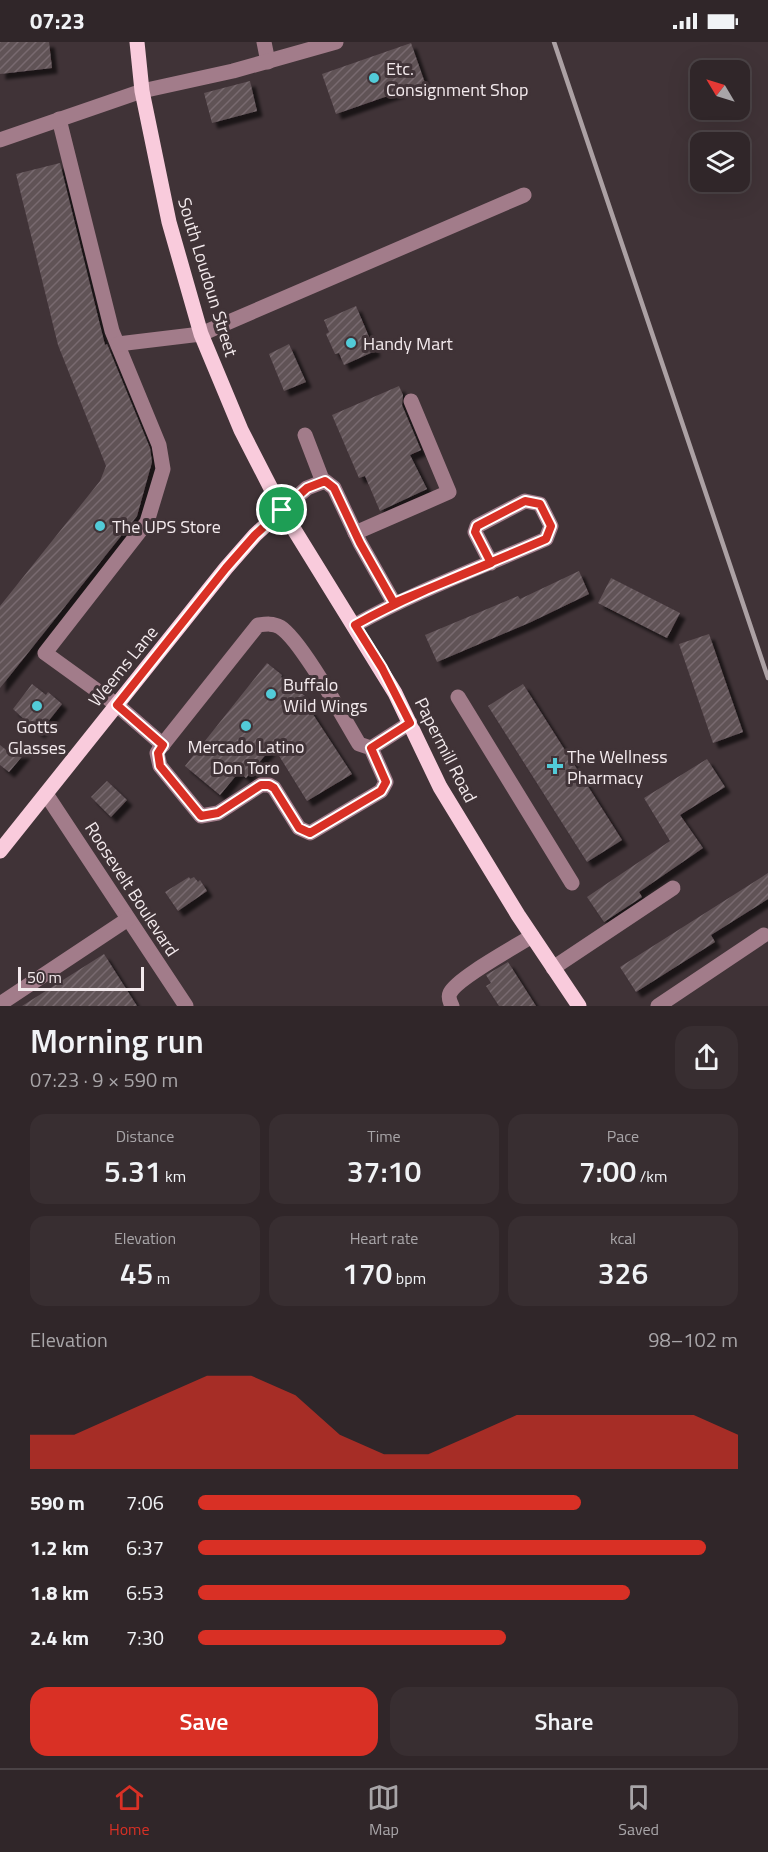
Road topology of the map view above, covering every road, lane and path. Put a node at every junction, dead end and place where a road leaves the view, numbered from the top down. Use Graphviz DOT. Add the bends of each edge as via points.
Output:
graph roads {
  1 [pos="137,42"];
  2 [pos="264,42"];
  3 [pos="336,42"];
  4 [pos="268,62"];
  5 [pos="142,91"];
  6 [pos="59,120"];
  7 [pos="0,140"];
  8 [pos="524,195"];
  9 [pos="201,333"];
  10 [pos="117,344"];
  11 [pos="411,401"];
  12 [pos="305,435"];
  13 [pos="323,482"];
  14 [pos="282,510"];
  15 [pos="355,533"];
  16 [pos="491,563"];
  17 [pos="394,603"];
  18 [pos="355,625"];
  19 [pos="458,698"];
  20 [pos="117,705"];
  21 [pos="410,723"];
  22 [pos="163,745"];
  23 [pos="371,748"];
  24 [pos="46,794"];
  25 [pos="0,851"];
  26 [pos="572,883"];
  27 [pos="673,888"];
  28 [pos="128,919"];
  29 [pos="764,935"];
  30 [pos="532,936"];
  31 [pos="553,968"];
  32 [pos="0,1004"];
  33 [pos="186,1006"];
  34 [pos="452,1006"];
  35 [pos="579,1006"];
  36 [pos="658,1006"];
  1 -- 5 [label="main road, South Loudoun Street"];
  2 -- 4 [label="street"];
  3 -- 4 [label="street"];
  4 -- 5 [label="street"];
  5 -- 6 [label="street"];
  5 -- 9 [label="main road, South Loudoun Street" via="169,222"];
  6 -- 7 [label="street"];
  6 -- 10 [label="street"];
  8 -- 9 [label="street"];
  9 -- 10 [label="street"];
  9 -- 14 [label="main road, South Loudoun Street" via="241,430"];
  10 -- 20 [label="street" via="159,445 163,469 147,522 45,653"];
  11 -- 15 [label="street" via="449,492"];
  12 -- 13 [label="street"];
  13 -- 14 [label="street" via="307,488"];
  13 -- 15 [label="street" via="334,488"];
  14 -- 18 [label="main road, Papermill Road"];
  14 -- 20 [label="main road, Weems Lane" via="226,568"];
  15 -- 17 [label="street"];
  16 -- 16 [label="street" via="546,539 551,526 540,504 525,501 477,526 475,532"];
  16 -- 17 [label="street"];
  17 -- 18 [label="street"];
  18 -- 21 [label="main road, Papermill Road"];
  19 -- 26 [label="street"];
  20 -- 22 [label="street"];
  20 -- 24 [label="main road, Weems Lane"];
  21 -- 23 [label="street"];
  21 -- 30 [label="main road, Papermill Road" via="440,787"];
  22 -- 23 [label="street" via="258,625 273,624 282,628 301,650 359,744"];
  22 -- 23 [label="street" via="158,753 160,766 201,816 213,815 261,785 269,785 299,828 310,833 385,786"];
  24 -- 25 [label="main road, Weems Lane"];
  24 -- 28 [label="street, Roosevelt Boulevard"];
  27 -- 31 [label="street"];
  28 -- 32 [label="street"];
  28 -- 33 [label="street, Roosevelt Boulevard"];
  29 -- 36 [label="street"];
  30 -- 31 [label="main road, Papermill Road"];
  30 -- 34 [label="street" via="463,979 450,992"];
  31 -- 35 [label="main road, Papermill Road"];
}
